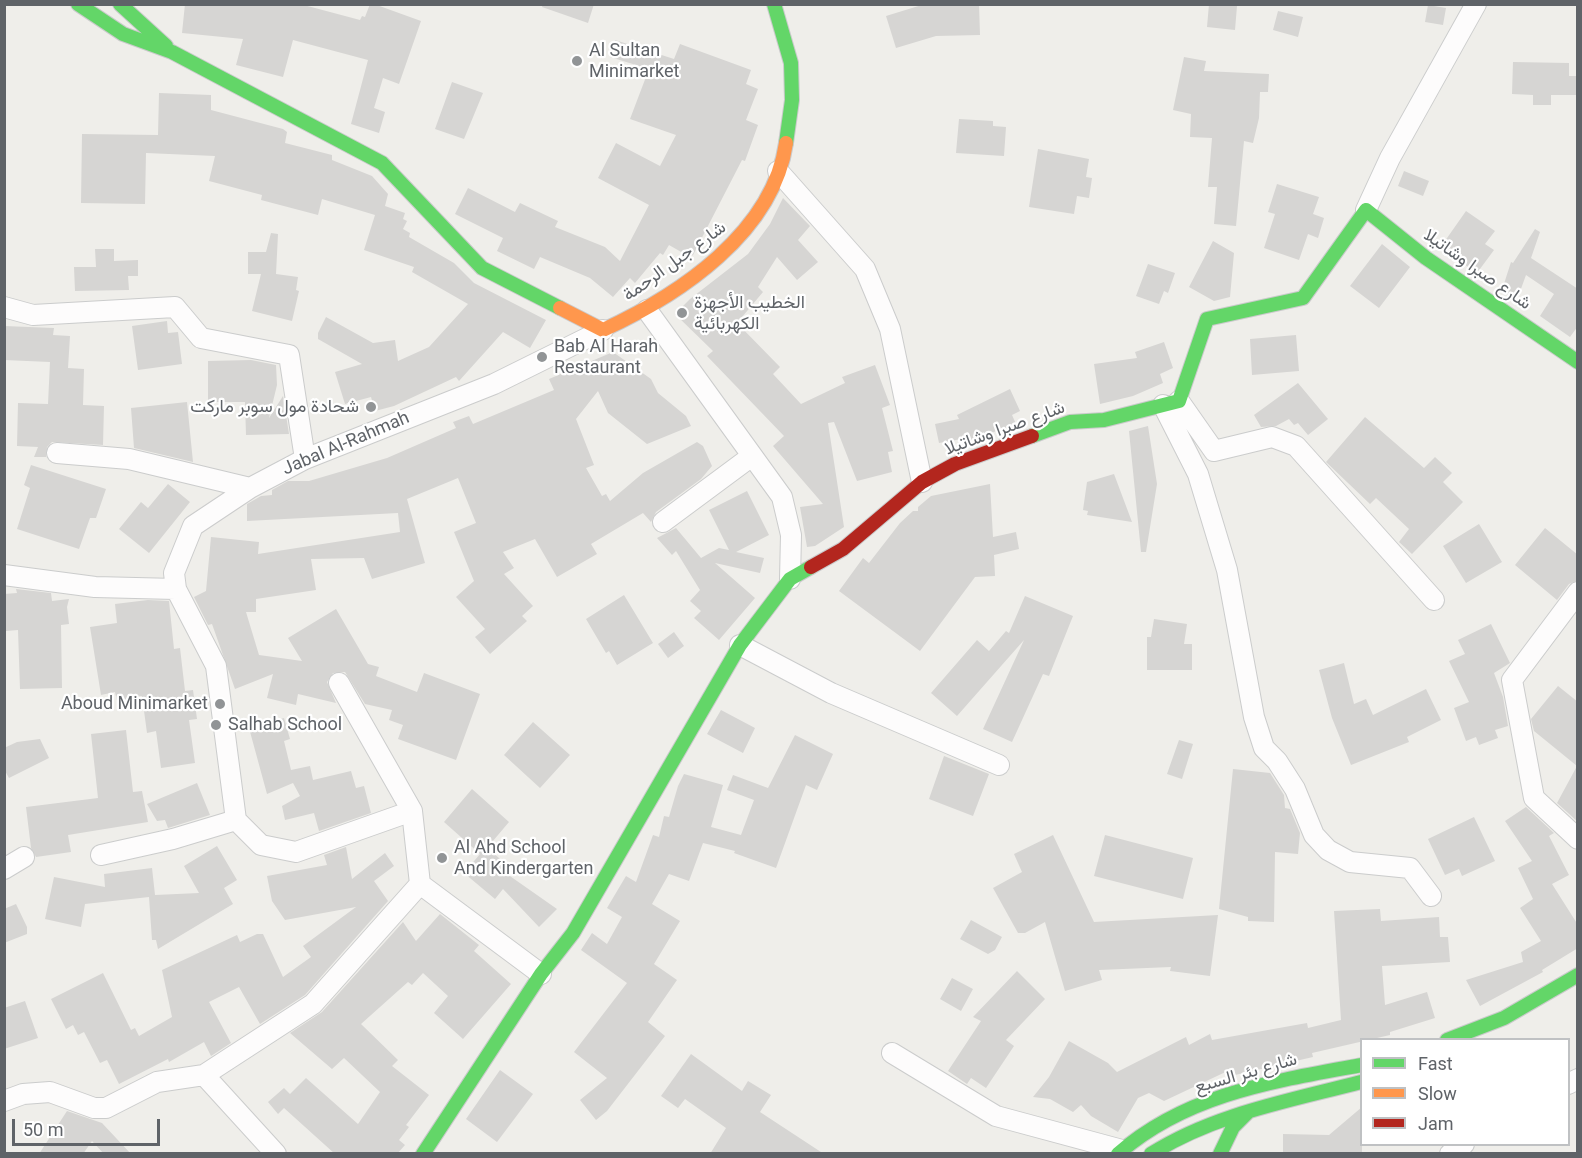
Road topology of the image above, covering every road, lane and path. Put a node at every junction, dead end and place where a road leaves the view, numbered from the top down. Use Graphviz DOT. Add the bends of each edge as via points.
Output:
graph roads {
  1 [pos="78,4"];
  2 [pos="120,4"];
  3 [pos="774,4"];
  4 [pos="1476,4"];
  5 [pos="172,52"];
  6 [pos="778,171"];
  7 [pos="1366,210"];
  8 [pos="4,307"];
  9 [pos="647,310"];
  10 [pos="603,330"];
  11 [pos="1578,362"];
  12 [pos="1171,403"];
  13 [pos="57,453"];
  14 [pos="752,456"];
  15 [pos="305,459"];
  16 [pos="922,482"];
  17 [pos="250,488"];
  18 [pos="663,522"];
  19 [pos="4,575"];
  20 [pos="790,579"];
  21 [pos="176,589"];
  22 [pos="1578,592"];
  23 [pos="1434,600"];
  24 [pos="740,645"];
  25 [pos="339,683"];
  26 [pos="999,765"];
  27 [pos="412,811"];
  28 [pos="236,820"];
  29 [pos="1578,838"];
  30 [pos="101,855"];
  31 [pos="24,857"];
  32 [pos="4,869"];
  33 [pos="420,884"];
  34 [pos="1431,896"];
  35 [pos="541,974"];
  36 [pos="1578,975"];
  37 [pos="1452,1038"];
  38 [pos="892,1053"];
  39 [pos="1360,1065"];
  40 [pos="204,1075"];
  41 [pos="1360,1083"];
  42 [pos="4,1101"];
  43 [pos="1247,1113"];
  44 [pos="1121,1152"];
  45 [pos="1159,1152"];
  46 [pos="276,1154"];
  47 [pos="423,1154"];
  48 [pos="1220,1154"];
  1 -- 5 [label="main road" via="123,34"];
  2 -- 5 [label="main road"];
  3 -- 6 [label="main road, شارع جبل الرحمة" via="792,76 790,124"];
  4 -- 7 [label="street" via="1390,158"];
  5 -- 10 [label="main road" via="382,163 482,268"];
  6 -- 9 [label="main road, شارع جبل الرحمة" via="757,214 735,244"];
  6 -- 16 [label="street" via="865,269 890,329"];
  7 -- 11 [label="main road, شارع صبرا وشاتيلا" via="1426,258"];
  7 -- 12 [label="main road" via="1303,298 1207,319"];
  8 -- 15 [label="street" via="33,315 175,307 201,338 289,355"];
  9 -- 10 [label="main road, شارع جبل الرحمة"];
  9 -- 14 [label="street"];
  10 -- 15 [label="street, Jabal Al-Rahmah" via="494,384"];
  12 -- 16 [label="main road, شارع صبرا وشاتيلا" via="1104,420 1070,422 968,458"];
  12 -- 23 [label="street" via="1214,450 1272,437 1296,446"];
  12 -- 34 [label="street" via="1198,474 1227,570 1254,717 1264,748 1295,789 1314,835 1328,850 1350,862 1410,868"];
  13 -- 17 [label="street" via="129,459"];
  14 -- 18 [label="street"];
  14 -- 20 [label="street" via="782,497 791,535"];
  15 -- 17 [label="street, Jabal Al-Rahmah"];
  16 -- 20 [label="main road, شارع صبرا وشاتيلا" via="843,549"];
  17 -- 21 [label="street, Jabal Al-Rahmah" via="194,526 174,573"];
  19 -- 21 [label="street" via="95,587"];
  20 -- 24 [label="main road"];
  21 -- 28 [label="street" via="216,666"];
  22 -- 29 [label="street" via="1512,680 1534,798"];
  24 -- 26 [label="street" via="831,693"];
  24 -- 35 [label="main road" via="573,933"];
  25 -- 27 [label="street"];
  27 -- 28 [label="street" via="296,852 261,845"];
  27 -- 33 [label="street"];
  28 -- 30 [label="street"];
  31 -- 32 [label="street"];
  33 -- 35 [label="street"];
  33 -- 40 [label="street" via="313,1004"];
  35 -- 47 [label="main road"];
  36 -- 37 [label="main road" via="1504,1018"];
  38 -- 44 [label="street" via="996,1116"];
  39 -- 44 [label="main road, شارع بئر السبع" via="1276,1080 1217,1097 1132,1138"];
  40 -- 42 [label="street" via="157,1082 106,1108 93,1108 50,1092 24,1094"];
  40 -- 46 [label="street"];
  41 -- 43 [label="main road, شارع بئر السبع"];
  43 -- 45 [label="main road, شارع بئر السبع" via="1202,1128"];
  43 -- 48 [label="main road" via="1233,1127"];
  44 -- 45 [label="main road"];
}
